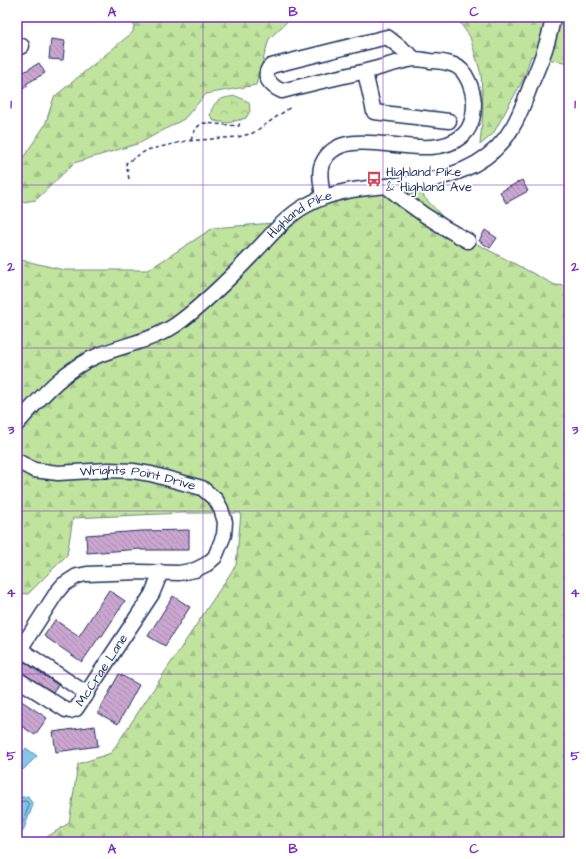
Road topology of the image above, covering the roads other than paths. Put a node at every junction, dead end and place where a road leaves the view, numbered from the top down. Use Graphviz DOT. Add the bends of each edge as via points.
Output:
graph roads {
  1 [pos="554,17"];
  2 [pos="415,59"];
  3 [pos="365,72"];
  4 [pos="448,121"];
  5 [pos="386,186"];
  6 [pos="323,197"];
  7 [pos="468,241"];
  8 [pos="17,424"];
  9 [pos="17,461"];
  10 [pos="162,572"];
  11 [pos="19,652"];
  12 [pos="17,679"];
  13 [pos="87,694"];
  1 -- 5 [label="street, Highland Pike" via="522,108 512,129 499,147 479,163 453,175"];
  2 -- 3 [label="street"];
  2 -- 3 [label="street" via="387,37 271,66 266,73 268,82 282,91"];
  2 -- 6 [label="street" via="455,65 469,81 474,113 465,134 456,142 436,147 401,147 367,142 342,145 331,151 322,164"];
  3 -- 4 [label="street" via="374,112"];
  5 -- 6 [label="street, Highland Pike" via="358,188"];
  5 -- 7 [label="street" via="419,213"];
  6 -- 8 [label="street, Highland Pike" via="303,207 281,225 208,298 177,324 152,338 109,351 80,364 56,382"];
  9 -- 10 [label="street, Wrights Point Drive" via="34,470 58,473 133,470 202,488 216,500 225,522 219,550 207,564 195,570 179,573"];
  10 -- 11 [label="street, Wrights Point Drive" via="77,576 57,592"];
  10 -- 13 [label="street, McCrae Lane" via="152,594"];
  11 -- 13 [label="street"];
  12 -- 13 [label="street, McCrae Lane" via="70,711 76,709"];
}
